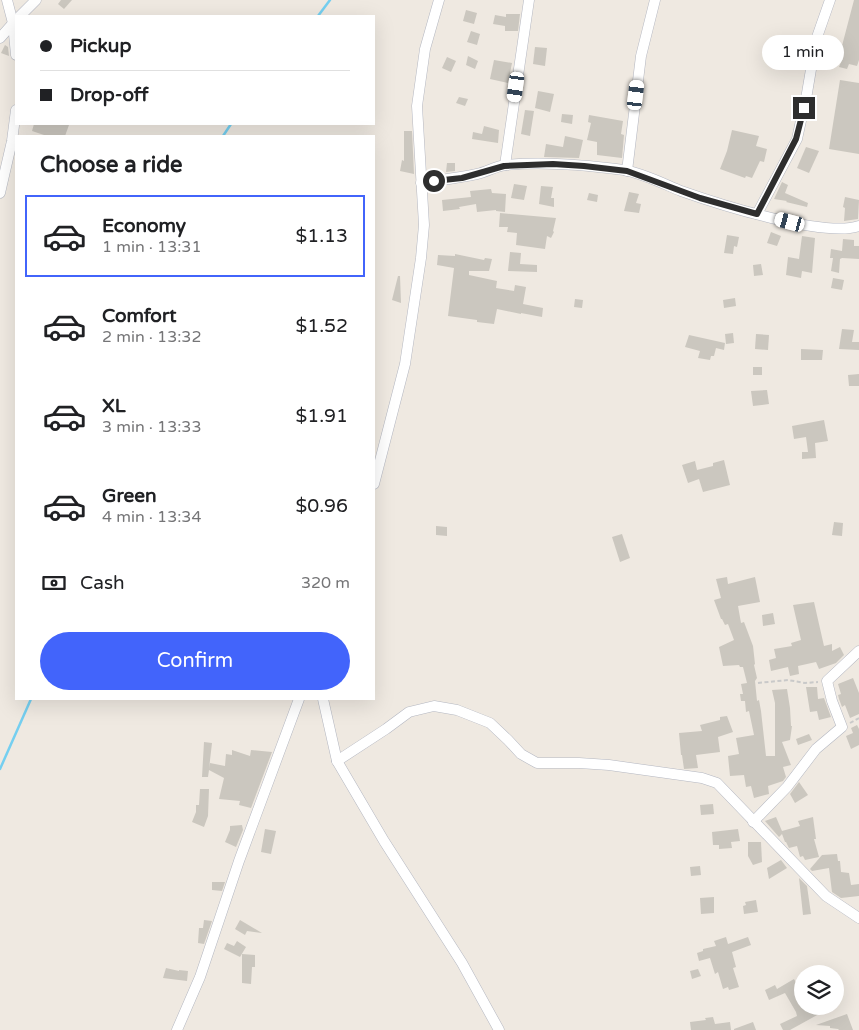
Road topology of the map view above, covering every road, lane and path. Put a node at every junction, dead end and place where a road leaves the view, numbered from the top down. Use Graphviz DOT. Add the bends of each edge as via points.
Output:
graph roads {
  1 [pos="7,0"];
  2 [pos="36,0"];
  3 [pos="439,0"];
  4 [pos="529,0"];
  5 [pos="655,0"];
  6 [pos="830,0"];
  7 [pos="21,15"];
  8 [pos="15,18"];
  9 [pos="15,21"];
  10 [pos="0,38"];
  11 [pos="15,118"];
  12 [pos="504,166"];
  13 [pos="627,171"];
  14 [pos="421,183"];
  15 [pos="0,193"];
  16 [pos="757,214"];
  17 [pos="859,226"];
  18 [pos="375,480"];
  19 [pos="859,651"];
  20 [pos="828,682"];
  21 [pos="758,683"];
  22 [pos="299,700"];
  23 [pos="323,700"];
  24 [pos="337,761"];
  25 [pos="753,822"];
  26 [pos="859,918"];
  27 [pos="176,1030"];
  28 [pos="499,1030"];
  1 -- 8 [label="street"];
  2 -- 7 [label="street"];
  3 -- 14 [label="street" via="425,49 417,106"];
  4 -- 12 [label="street"];
  5 -- 13 [label="street" via="641,56"];
  6 -- 16 [label="street" via="816,40 796,139"];
  9 -- 10 [label="street"];
  11 -- 15 [label="street"];
  12 -- 13 [label="street" via="553,164"];
  12 -- 14 [label="street" via="462,178"];
  13 -- 16 [label="street" via="700,198"];
  14 -- 18 [label="street" via="424,225 405,364"];
  16 -- 17 [label="street" via="833,228"];
  19 -- 20 [label="street"];
  20 -- 21 [label="path" via="788,680"];
  20 -- 25 [label="street" via="842,727 816,749 787,787"];
  22 -- 27 [label="street" via="200,977"];
  23 -- 24 [label="street"];
  24 -- 25 [label="street" via="409,712 434,706 457,710 490,723 521,754 537,763 609,765 717,783"];
  24 -- 28 [label="street" via="462,963"];
  25 -- 26 [label="street" via="826,896"];
}
